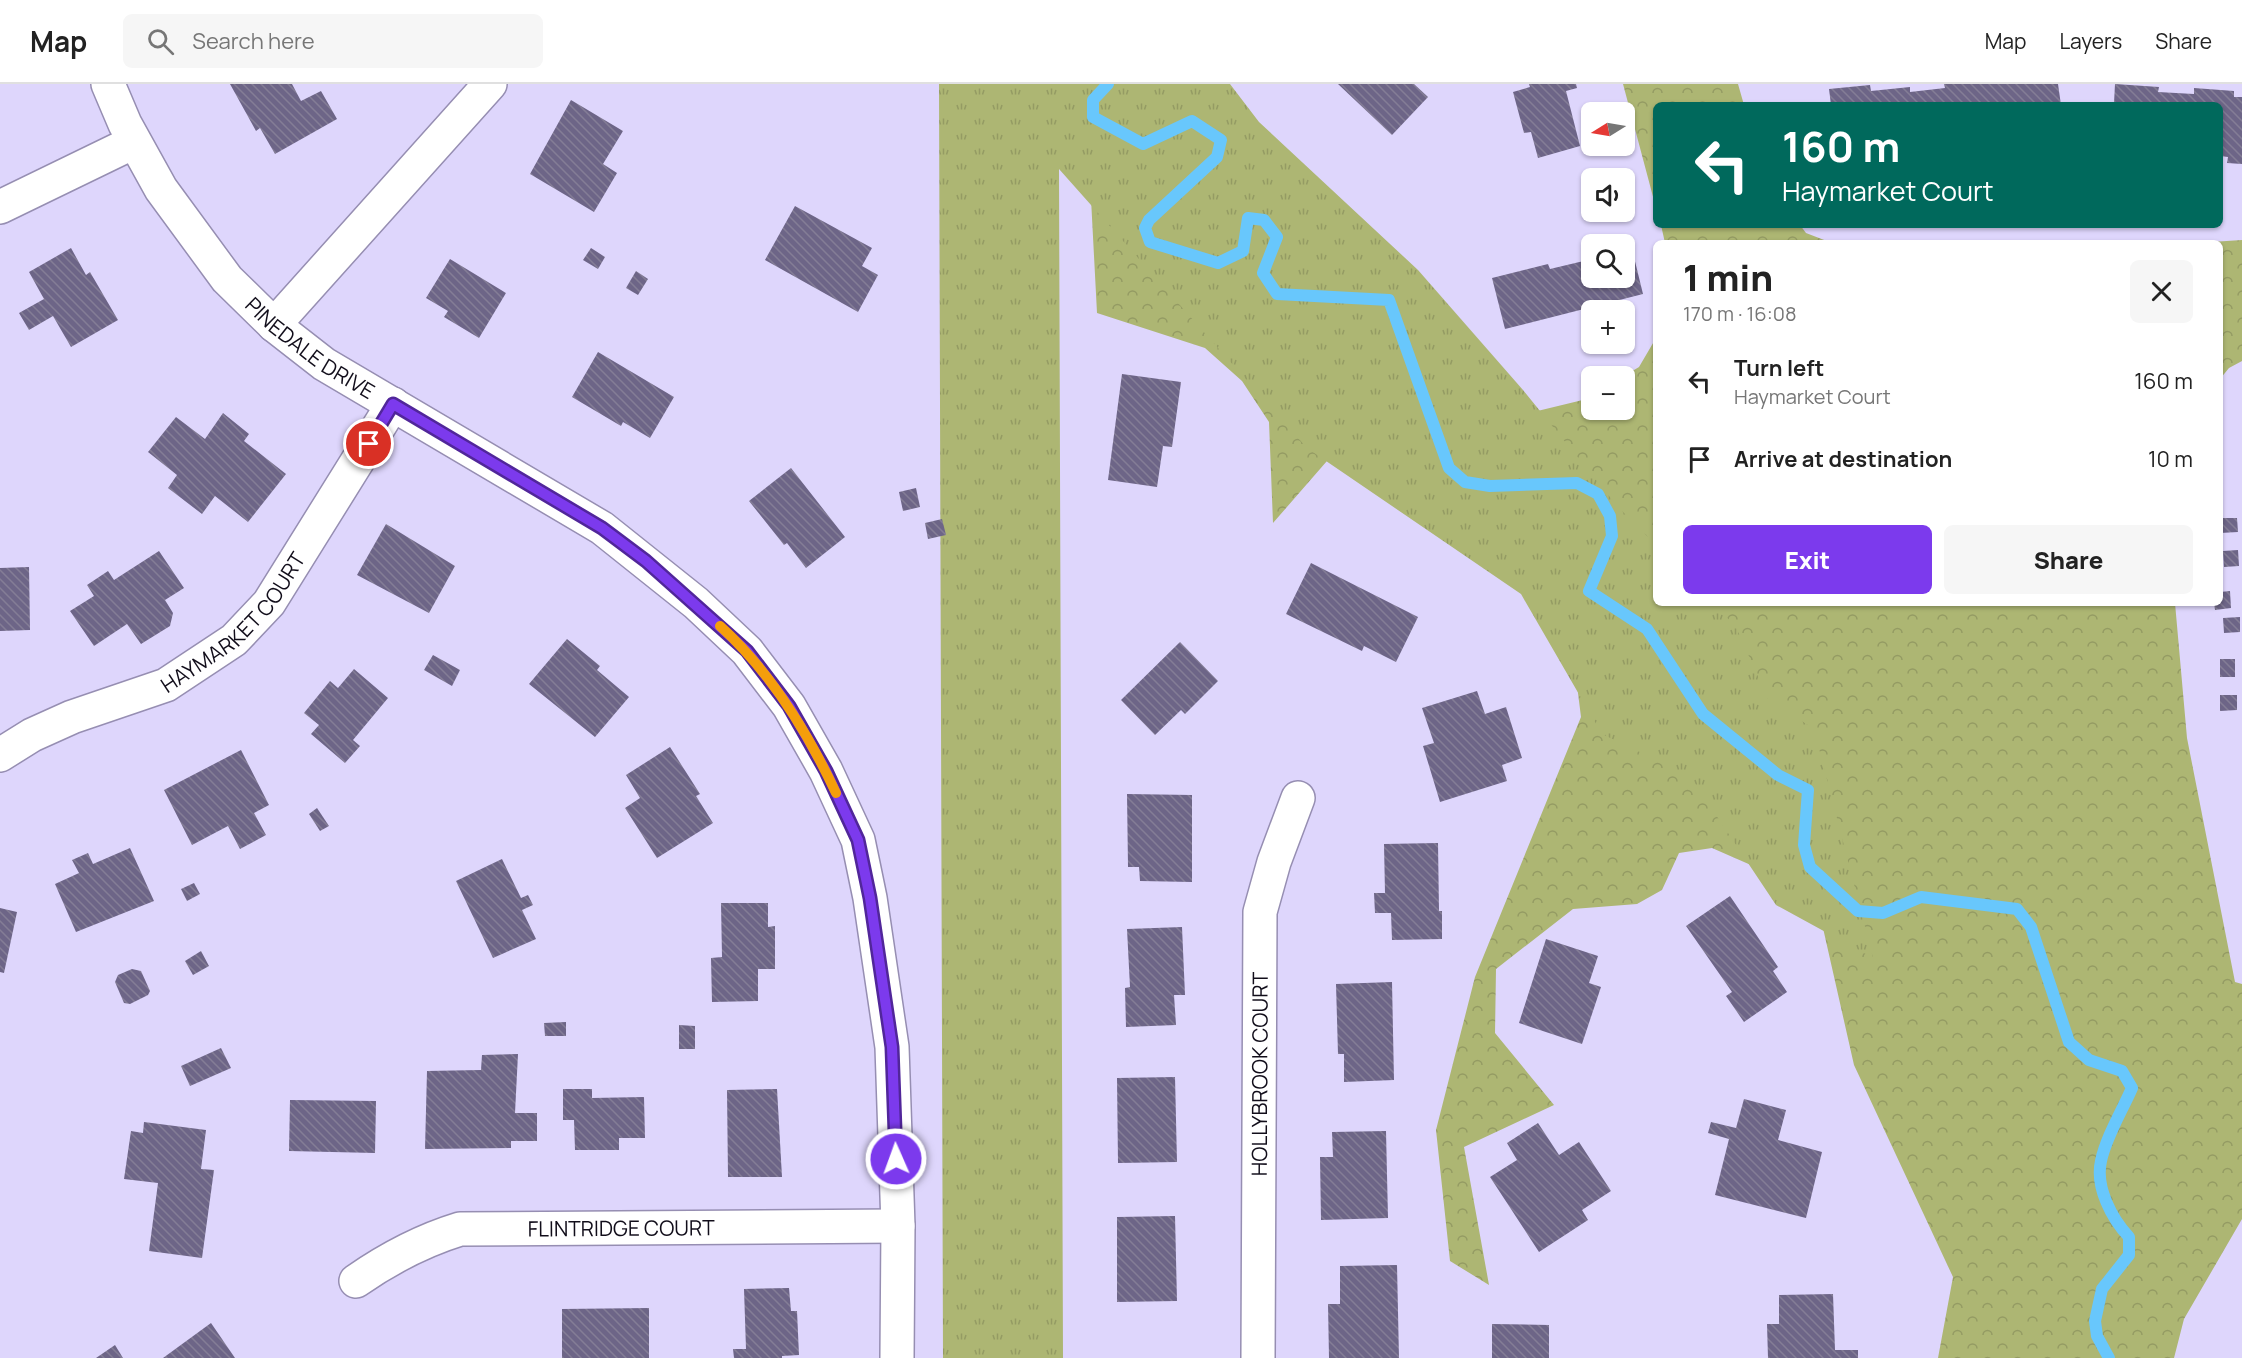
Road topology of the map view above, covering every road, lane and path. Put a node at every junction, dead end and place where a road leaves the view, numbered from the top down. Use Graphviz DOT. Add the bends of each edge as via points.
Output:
graph roads {
  1 [pos="108,84"];
  2 [pos="490,84"];
  3 [pos="134,141"];
  4 [pos="0,207"];
  5 [pos="274,325"];
  6 [pos="393,404"];
  7 [pos="0,755"];
  8 [pos="1298,798"];
  9 [pos="898,1226"];
  10 [pos="356,1281"];
  11 [pos="897,1358"];
  12 [pos="1258,1358"];
  1 -- 3 [label="street, PINEDALE DRIVE"];
  2 -- 5 [label="street"];
  3 -- 4 [label="street"];
  3 -- 5 [label="street, PINEDALE DRIVE" via="161,189 227,279"];
  5 -- 6 [label="street, PINEDALE DRIVE" via="324,363"];
  6 -- 7 [label="street, HAYMARKET COURT" via="269,603 234,640 166,685 72,717"];
  6 -- 9 [label="street, PINEDALE DRIVE" via="602,528 646,561 747,651 789,706 826,771 858,840 868,886 892,1047"];
  8 -- 12 [label="street, HOLLYBROOK COURT" via="1260,912"];
  9 -- 10 [label="street, FLINTRIDGE COURT" via="460,1229 391,1257"];
  9 -- 11 [label="street, PINEDALE DRIVE"];
}
